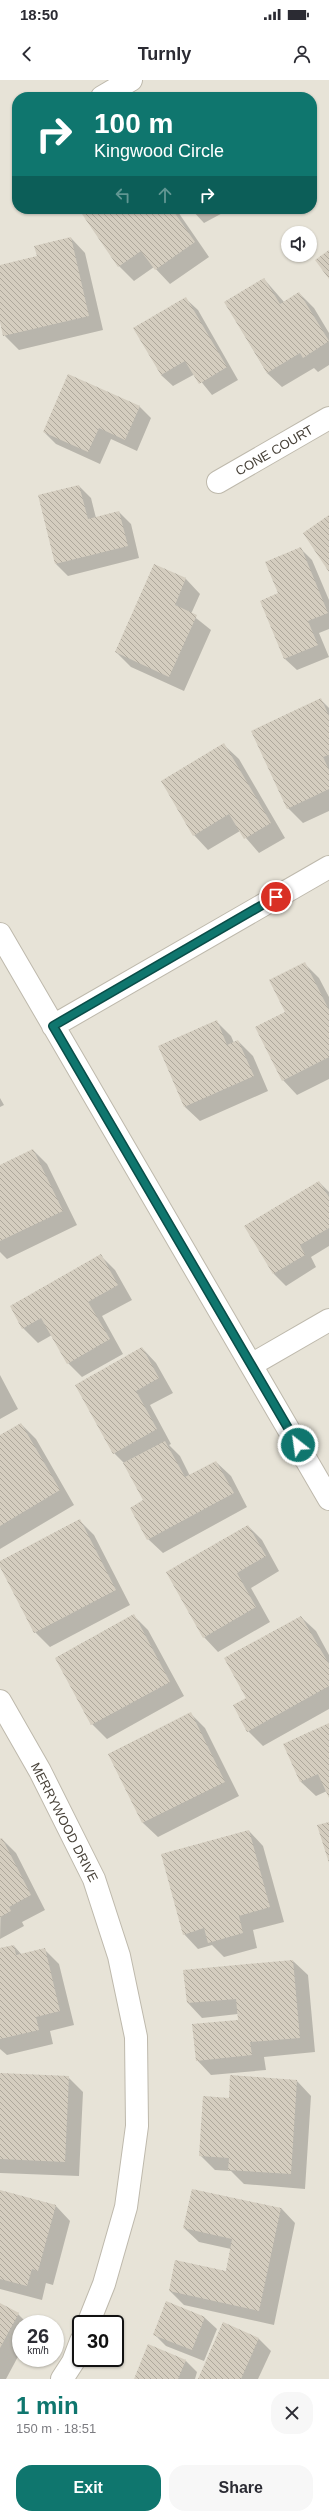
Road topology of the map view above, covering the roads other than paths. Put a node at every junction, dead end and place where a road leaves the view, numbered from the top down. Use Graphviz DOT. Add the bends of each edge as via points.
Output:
graph roads {
  1 [pos="131,80"];
  2 [pos="111,92"];
  3 [pos="329,418"];
  4 [pos="218,482"];
  5 [pos="329,867"];
  6 [pos="0,934"];
  7 [pos="53,1026"];
  8 [pos="329,1320"];
  9 [pos="252,1365"];
  10 [pos="329,1498"];
  11 [pos="0,1701"];
  12 [pos="92,2315"];
  13 [pos="72,2364"];
  14 [pos="62,2379"];
  1 -- 2 [label="street"];
  3 -- 4 [label="street, CONE COURT"];
  5 -- 7 [label="street"];
  6 -- 7 [label="street"];
  7 -- 9 [label="street"];
  8 -- 9 [label="street"];
  9 -- 10 [label="street"];
  11 -- 12 [label="street, MERRYWOOD DRIVE" via="40,1771 94,1878 118,1956 136,2037 137,2126 126,2207 104,2284"];
  13 -- 14 [label="street"];
}
